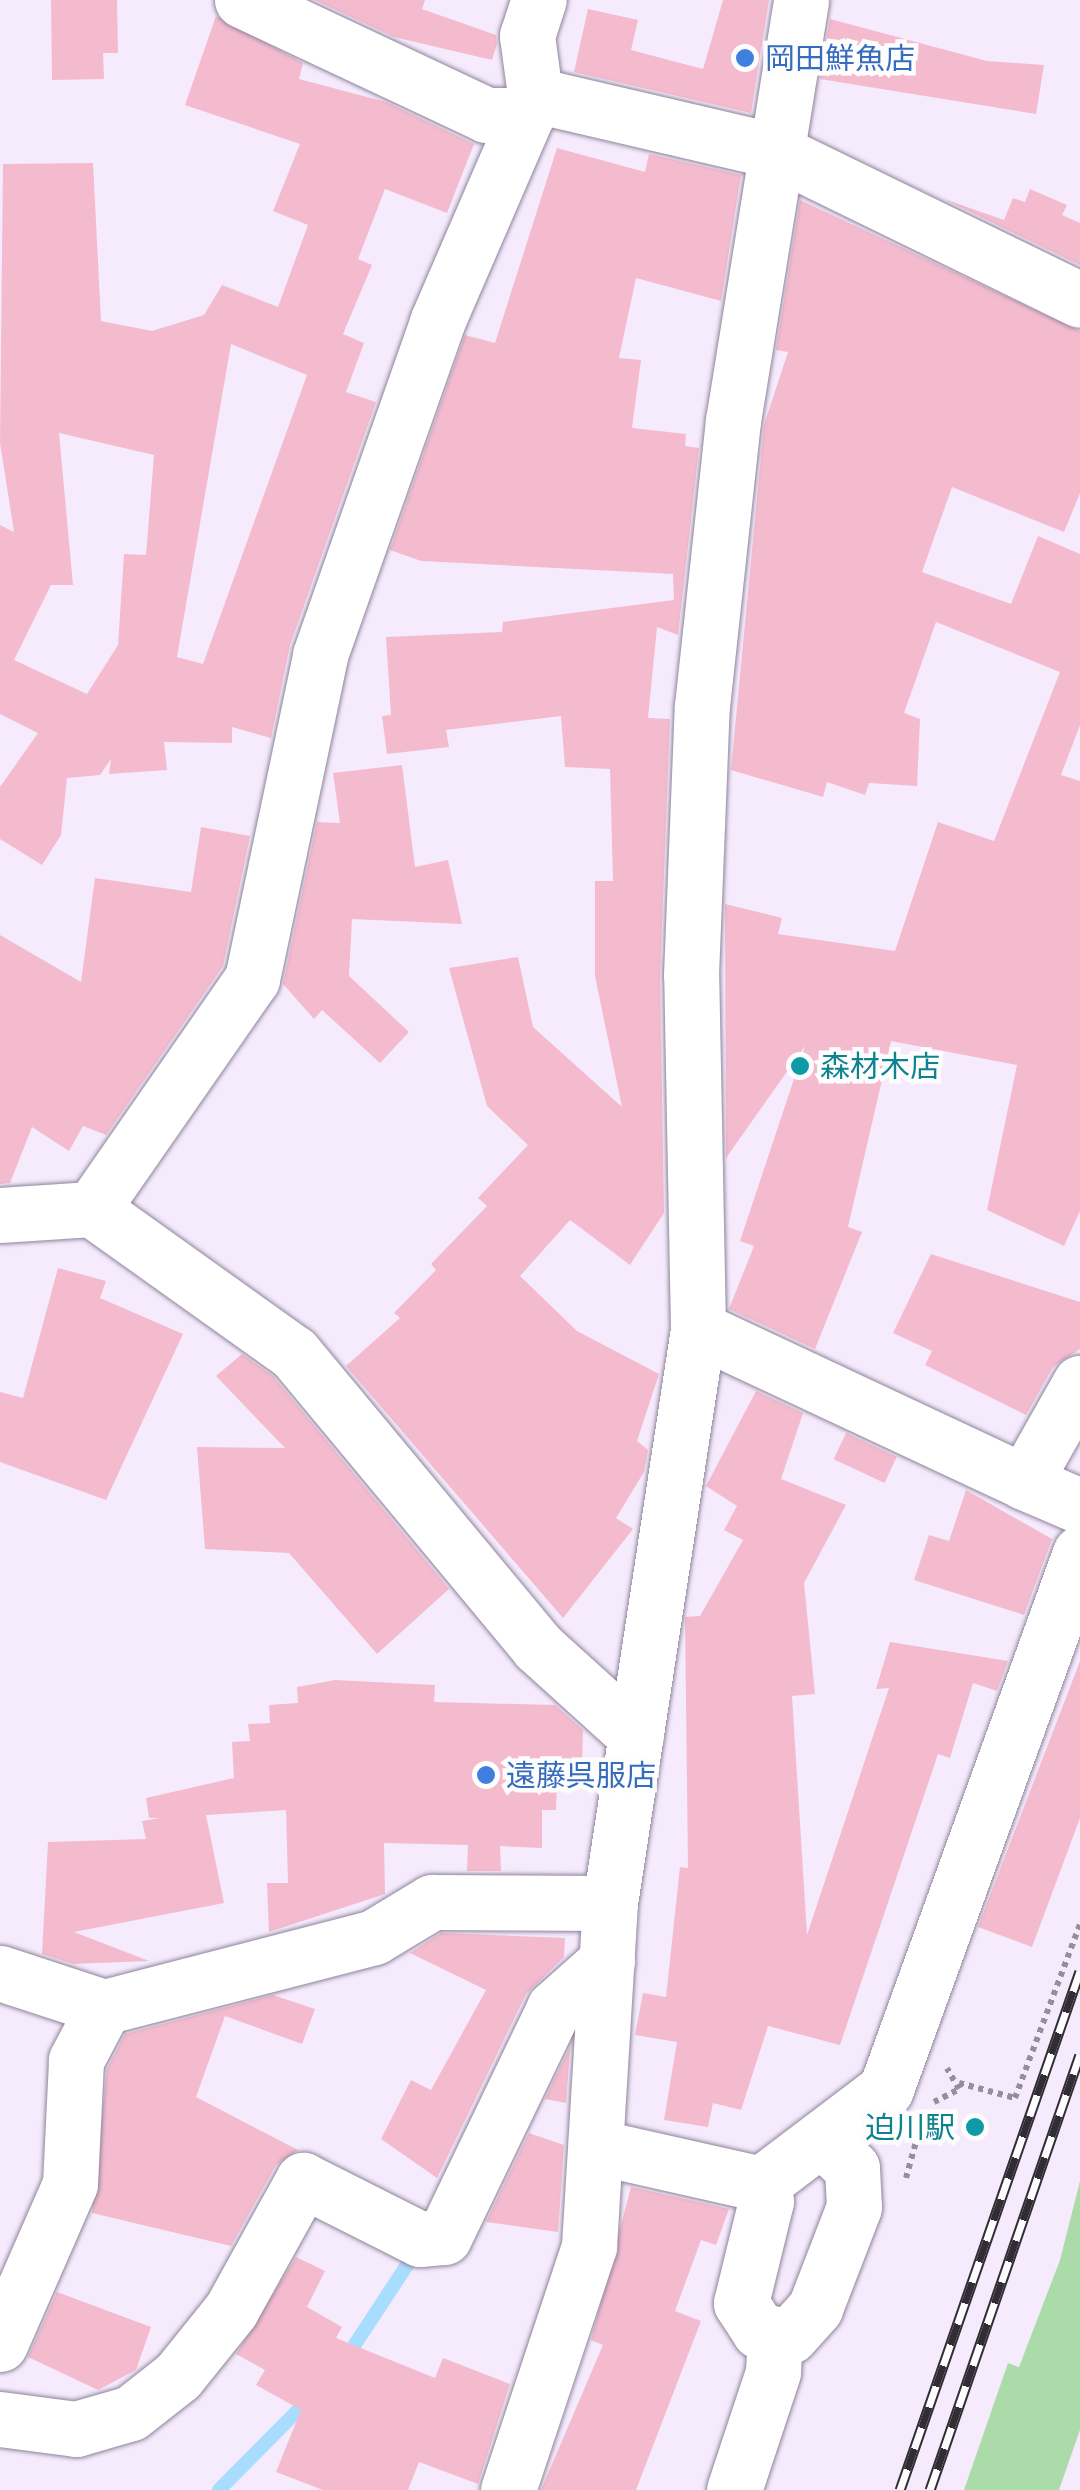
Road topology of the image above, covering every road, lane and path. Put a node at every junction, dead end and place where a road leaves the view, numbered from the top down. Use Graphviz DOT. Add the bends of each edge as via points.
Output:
graph roads {
  1 [pos="242,0"];
  2 [pos="540,0"];
  3 [pos="800,0"];
  4 [pos="531,105"];
  5 [pos="775,151"];
  6 [pos="1080,300"];
  7 [pos="92,1209"];
  8 [pos="0,1215"];
  9 [pos="698,1328"];
  10 [pos="1080,1383"];
  11 [pos="1024,1482"];
  12 [pos="1080,1506"];
  13 [pos="1080,1552"];
  14 [pos="636,1736"];
  15 [pos="610,1903"];
  16 [pos="1080,1924"];
  17 [pos="607,1961"];
  18 [pos="0,1973"];
  19 [pos="104,2007"];
  20 [pos="959,2083"];
  21 [pos="822,2140"];
  22 [pos="596,2146"];
  23 [pos="760,2184"];
  24 [pos="775,2336"];
  25 [pos="0,2344"];
  26 [pos="0,2418"];
  27 [pos="508,2490"];
  28 [pos="734,2490"];
  1 -- 4 [label="street" via="486,115"];
  2 -- 4 [label="street" via="527,36"];
  3 -- 5 [label="street"];
  4 -- 5 [label="street"];
  4 -- 7 [label="street" via="437,322 320,655 252,979"];
  5 -- 6 [label="street"];
  5 -- 9 [label="street" via="702,706 691,975"];
  7 -- 8 [label="street"];
  7 -- 14 [label="street" via="294,1353 538,1647"];
  9 -- 11 [label="street"];
  9 -- 14 [label="street"];
  10 -- 11 [label="street"];
  11 -- 12 [label="street"];
  13 -- 21 [label="street" via="886,2088"];
  14 -- 15 [label="street"];
  15 -- 17 [label="street"];
  15 -- 19 [label="street" via="432,1902 374,1937"];
  16 -- 20 [label="path" via="1015,2098"];
  17 -- 22 [label="street"];
  17 -- 26 [label="street" via="554,2008 444,2237 420,2239 304,2180 231,2310 178,2376 131,2413 76,2429"];
  18 -- 19 [label="street"];
  19 -- 25 [label="street" via="76,2060 70,2184"];
  21 -- 23 [label="street"];
  21 -- 24 [label="street" via="852,2168 854,2206 816,2308 790,2336"];
  22 -- 23 [label="street" via="740,2186"];
  22 -- 27 [label="street" via="584,2265"];
  23 -- 24 [label="street" via="766,2201 741,2303"];
  24 -- 28 [label="street" via="773,2372"];
}
